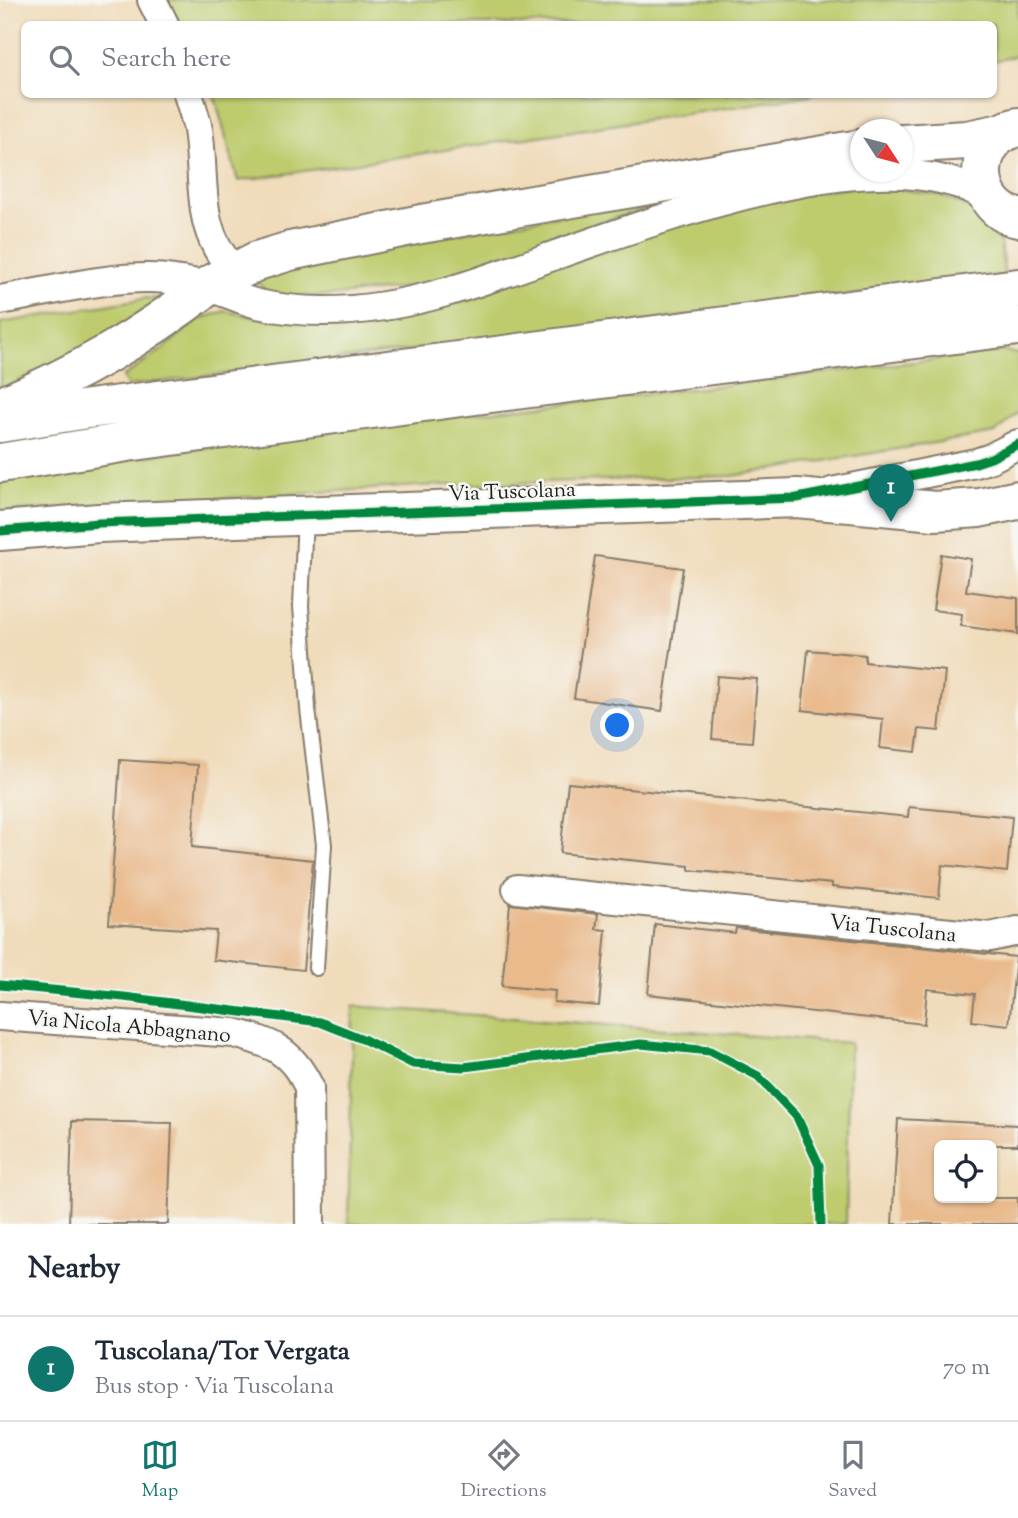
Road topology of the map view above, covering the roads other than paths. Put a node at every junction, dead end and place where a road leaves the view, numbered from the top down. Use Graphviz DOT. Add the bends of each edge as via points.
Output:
graph roads {
  1 [pos="152,0"];
  2 [pos="162,21"];
  3 [pos="189,98"];
  4 [pos="1010,130"];
  5 [pos="913,143"];
  6 [pos="850,151"];
  7 [pos="1007,216"];
  8 [pos="221,279"];
  9 [pos="1018,288"];
  10 [pos="0,300"];
  11 [pos="1004,328"];
  12 [pos="0,407"];
  13 [pos="0,423"];
  14 [pos="1018,444"];
  15 [pos="0,463"];
  16 [pos="797,498"];
  17 [pos="1018,499"];
  18 [pos="305,516"];
  19 [pos="0,531"];
  20 [pos="517,889"];
  21 [pos="1018,931"];
  22 [pos="316,968"];
  23 [pos="0,1016"];
  24 [pos="310,1224"];
  1 -- 2 [label="street"];
  3 -- 8 [label="street" via="199,134 204,214 220,256"];
  4 -- 5 [label="main road" via="967,140"];
  4 -- 7 [label="main road" via="991,143 981,171 982,186"];
  6 -- 8 [label="main road" via="290,251"];
  7 -- 8 [label="street" via="969,187 928,177 829,177 716,204 472,284 393,304 280,309 239,299"];
  8 -- 10 [label="street" via="101,283"];
  8 -- 12 [label="main road" via="111,354"];
  9 -- 13 [label="main road"];
  11 -- 15 [label="main road" via="483,394"];
  14 -- 16 [label="street, Via Tuscolana" via="976,463"];
  16 -- 17 [label="main road, Via Tuscolana" via="935,510 979,508"];
  16 -- 18 [label="main road, Via Tuscolana"];
  18 -- 19 [label="main road, Via Tuscolana"];
  18 -- 22 [label="lane" via="301,606 324,845"];
  20 -- 21 [label="street, Via Tuscolana" via="990,937"];
  23 -- 24 [label="street, Via Nicola Abbagnano" via="234,1033 284,1051 309,1087"];
}
